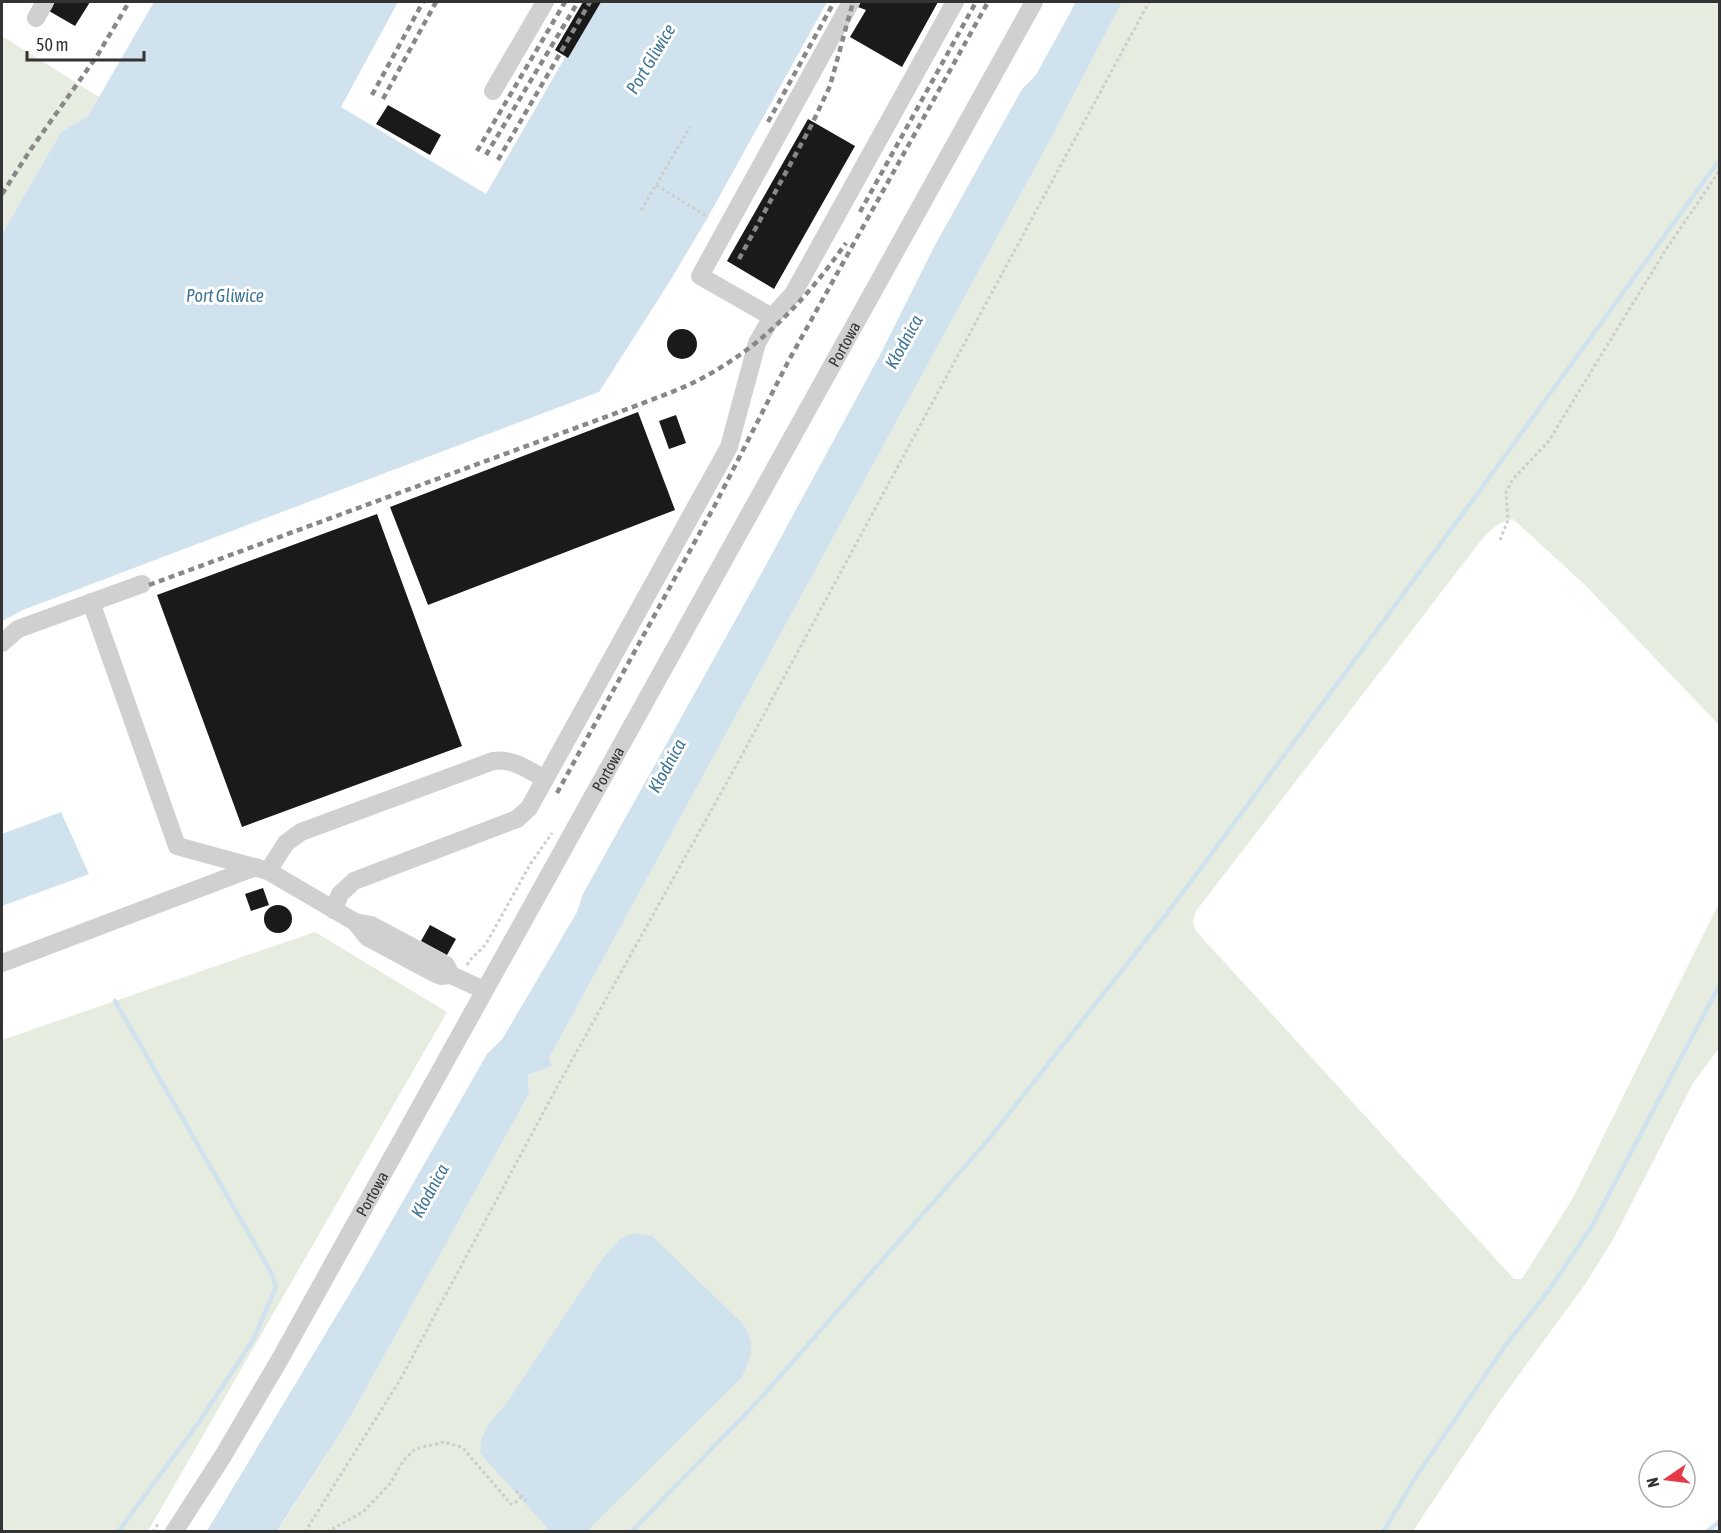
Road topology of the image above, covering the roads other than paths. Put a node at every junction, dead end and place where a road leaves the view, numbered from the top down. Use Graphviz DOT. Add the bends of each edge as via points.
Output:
graph roads {
  1 [pos="45,2"];
  2 [pos="545,2"];
  3 [pos="851,2"];
  4 [pos="955,2"];
  5 [pos="1034,2"];
  6 [pos="36,18"];
  7 [pos="493,91"];
  8 [pos="772,317"];
  9 [pos="142,584"];
  10 [pos="91,602"];
  11 [pos="2,644"];
  12 [pos="545,779"];
  13 [pos="262,869"];
  14 [pos="334,910"];
  15 [pos="2,963"];
  16 [pos="484,990"];
  17 [pos="174,1532"];
  1 -- 6 [label="street"];
  2 -- 7 [label="street"];
  3 -- 8 [label="street" via="700,276"];
  4 -- 8 [label="street" via="793,294"];
  5 -- 16 [label="street, Portowa"];
  8 -- 12 [label="street" via="757,343 729,447"];
  9 -- 10 [label="street"];
  10 -- 11 [label="street" via="18,629"];
  10 -- 13 [label="street" via="177,846"];
  12 -- 13 [label="street" via="515,763 493,761 301,832"];
  12 -- 14 [label="street" via="529,808 517,819 354,880 340,894"];
  13 -- 14 [label="street"];
  13 -- 15 [label="street"];
  14 -- 16 [label="street" via="355,922 368,937 441,976 451,975"];
  16 -- 17 [label="street, Portowa" via="280,1359"];
}
